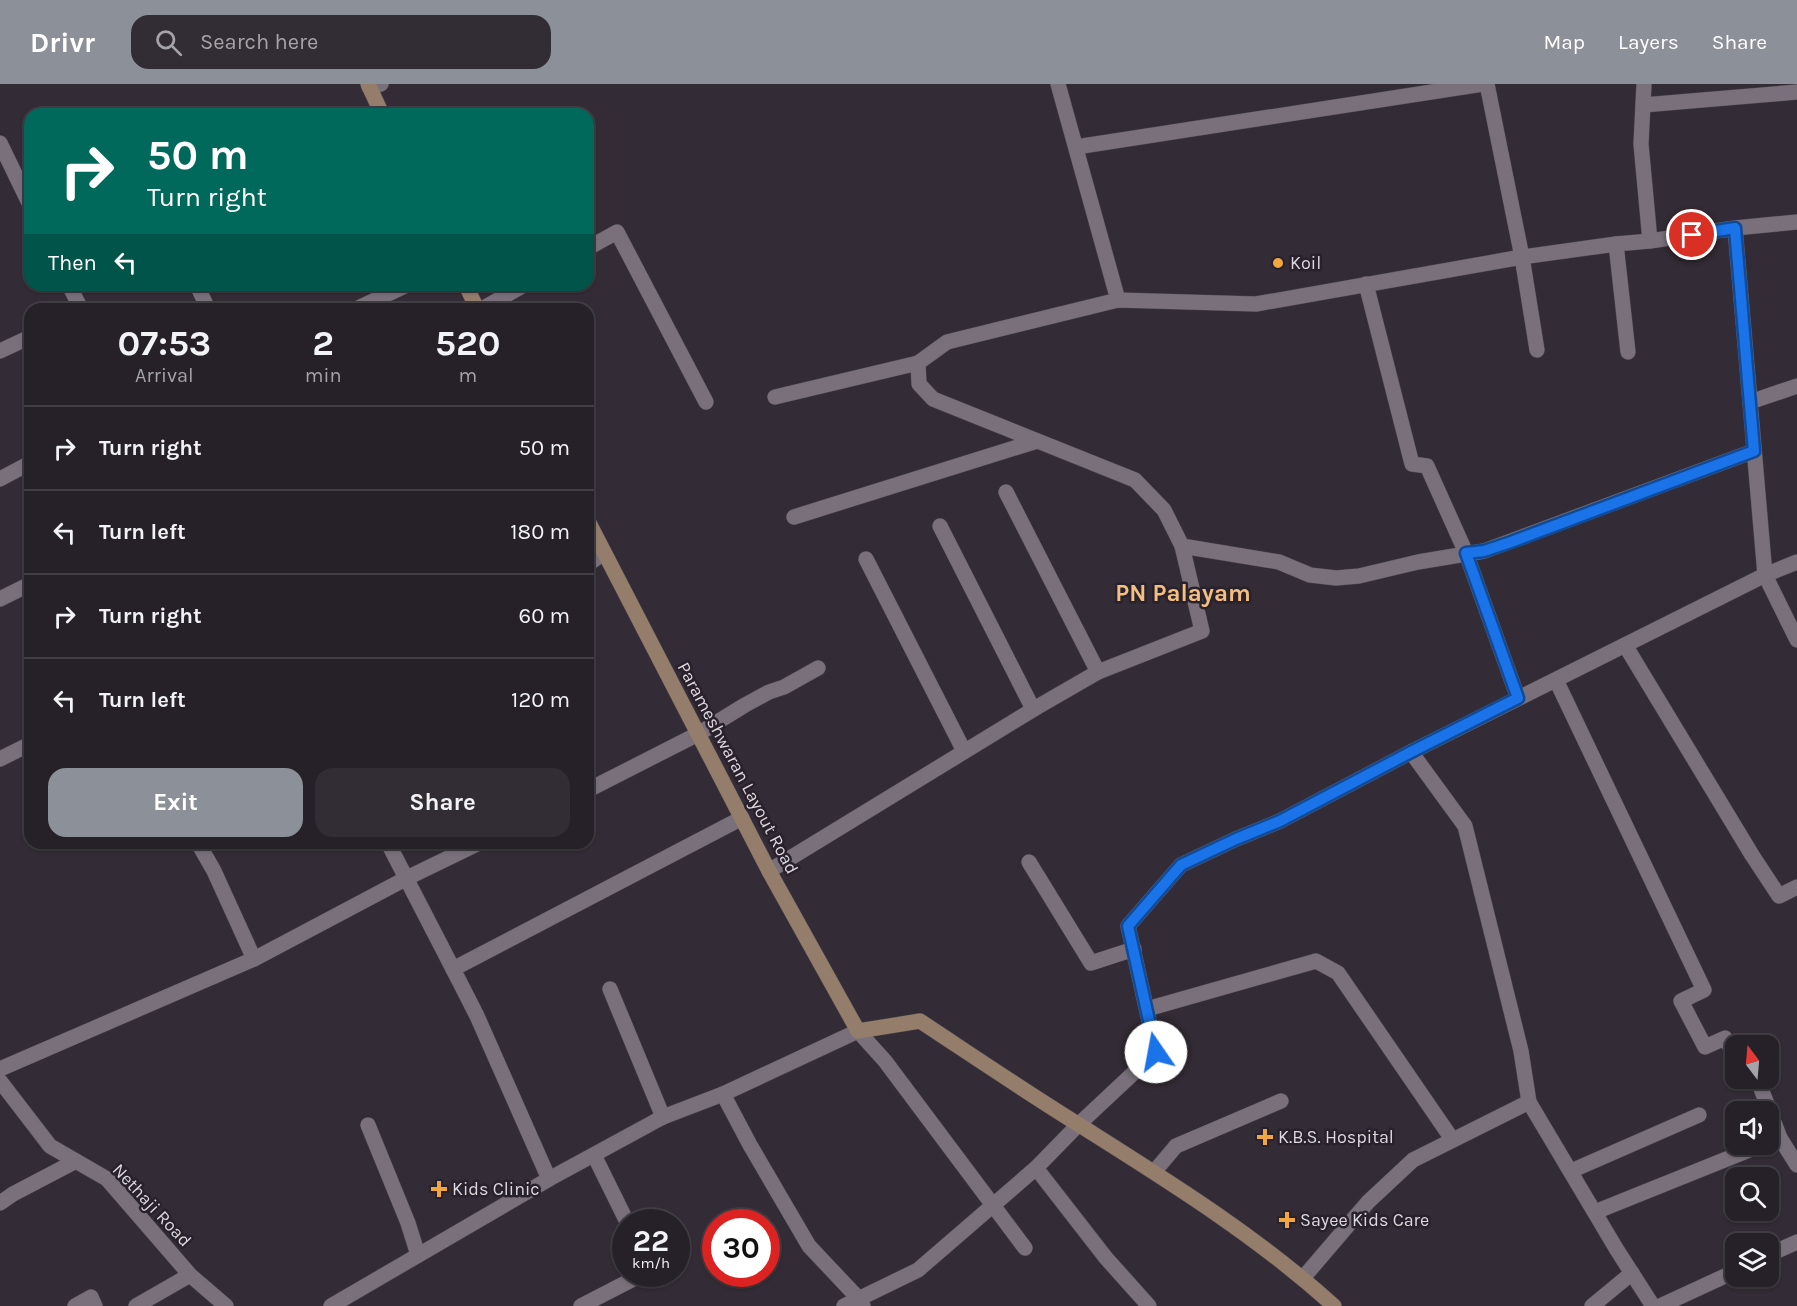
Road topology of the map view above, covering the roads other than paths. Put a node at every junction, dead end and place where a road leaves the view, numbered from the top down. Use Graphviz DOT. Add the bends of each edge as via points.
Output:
graph roads {
  1 [pos="1058,84"];
  2 [pos="1483,84"];
  3 [pos="1487,84"];
  4 [pos="1644,84"];
  5 [pos="373,85"];
  6 [pos="1797,92"];
  7 [pos="1643,105"];
  8 [pos="380,108"];
  9 [pos="0,143"];
  10 [pos="1076,147"];
  11 [pos="24,193"];
  12 [pos="1797,222"];
  13 [pos="1735,228"];
  14 [pos="1650,242"];
  15 [pos="1616,244"];
  16 [pos="594,245"];
  17 [pos="1522,257"];
  18 [pos="1366,284"];
  19 [pos="394,291"];
  20 [pos="514,291"];
  21 [pos="1118,300"];
  22 [pos="369,303"];
  23 [pos="492,303"];
  24 [pos="24,340"];
  25 [pos="1537,350"];
  26 [pos="0,351"];
  27 [pos="1628,352"];
  28 [pos="918,363"];
  29 [pos="1797,386"];
  30 [pos="775,397"];
  31 [pos="706,402"];
  32 [pos="1750,402"];
  33 [pos="1037,441"];
  34 [pos="1754,451"];
  35 [pos="24,466"];
  36 [pos="0,479"];
  37 [pos="1006,492"];
  38 [pos="794,518"];
  39 [pos="940,526"];
  40 [pos="594,533"];
  41 [pos="1182,546"];
  42 [pos="604,553"];
  43 [pos="1466,553"];
  44 [pos="866,559"];
  45 [pos="594,560"];
  46 [pos="1797,562"];
  47 [pos="1764,575"];
  48 [pos="24,587"];
  49 [pos="0,599"];
  50 [pos="1797,640"];
  51 [pos="1625,645"];
  52 [pos="818,668"];
  53 [pos="1098,672"];
  54 [pos="1556,680"];
  55 [pos="1518,698"];
  56 [pos="1033,709"];
  57 [pos="698,734"];
  58 [pos="24,747"];
  59 [pos="964,751"];
  60 [pos="1411,752"];
  61 [pos="0,759"];
  62 [pos="594,787"];
  63 [pos="742,818"];
  64 [pos="201,849"];
  65 [pos="391,849"];
  66 [pos="466,849"];
  67 [pos="1029,862"];
  68 [pos="769,871"];
  69 [pos="406,878"];
  70 [pos="1797,887"];
  71 [pos="1134,949"];
  72 [pos="254,959"];
  73 [pos="453,969"];
  74 [pos="610,989"];
  75 [pos="1147,1009"];
  76 [pos="858,1031"];
  77 [pos="1725,1038"];
  78 [pos="0,1070"];
  79 [pos="0,1081"];
  80 [pos="723,1094"];
  81 [pos="1281,1101"];
  82 [pos="1529,1102"];
  83 [pos="1699,1115"];
  84 [pos="663,1117"];
  85 [pos="368,1125"];
  86 [pos="1078,1125"];
  87 [pos="1452,1139"];
  88 [pos="1779,1145"];
  89 [pos="594,1155"];
  90 [pos="1737,1155"];
  91 [pos="76,1161"];
  92 [pos="1797,1165"];
  93 [pos="1036,1168"];
  94 [pos="1570,1171"];
  95 [pos="1154,1172"];
  96 [pos="549,1179"];
  97 [pos="0,1203"];
  98 [pos="993,1205"];
  99 [pos="621,1209"];
  100 [pos="1595,1212"];
  101 [pos="1797,1242"];
  102 [pos="1025,1248"];
  103 [pos="1779,1250"];
  104 [pos="418,1255"];
  105 [pos="1632,1273"];
  106 [pos="190,1275"];
  107 [pos="1725,1276"];
  108 [pos="1303,1278"];
  109 [pos="618,1287"];
  110 [pos="861,1303"];
  111 [pos="75,1306"];
  112 [pos="95,1306"];
  113 [pos="136,1306"];
  114 [pos="226,1306"];
  115 [pos="331,1306"];
  116 [pos="581,1306"];
  117 [pos="844,1306"];
  118 [pos="1149,1306"];
  119 [pos="1334,1306"];
  120 [pos="1592,1306"];
  121 [pos="1653,1306"];
  122 [pos="1660,1306"];
  1 -- 10 [label="street"];
  2 -- 10 [label="street"];
  3 -- 17 [label="street"];
  4 -- 7 [label="street"];
  5 -- 8 [label="street"];
  6 -- 7 [label="street"];
  7 -- 14 [label="street" via="1641,144"];
  9 -- 11 [label="street"];
  10 -- 21 [label="street"];
  12 -- 13 [label="street"];
  13 -- 14 [label="street"];
  13 -- 32 [label="street"];
  14 -- 15 [label="street"];
  15 -- 17 [label="street"];
  15 -- 27 [label="street"];
  16 -- 31 [label="street" via="617,232"];
  17 -- 18 [label="street"];
  17 -- 25 [label="street"];
  18 -- 21 [label="street" via="1256,304"];
  18 -- 43 [label="street" via="1412,464 1427,466"];
  19 -- 22 [label="street"];
  20 -- 23 [label="street"];
  21 -- 28 [label="street" via="947,342"];
  24 -- 26 [label="street"];
  28 -- 30 [label="street"];
  28 -- 33 [label="street" via="919,384 933,399"];
  29 -- 32 [label="street"];
  32 -- 34 [label="street"];
  33 -- 38 [label="street"];
  33 -- 41 [label="street" via="1135,480 1164,510"];
  34 -- 43 [label="street" via="1511,542"];
  34 -- 47 [label="street"];
  35 -- 36 [label="street"];
  37 -- 53 [label="street"];
  39 -- 56 [label="street"];
  40 -- 42 [label="street, Parameshwaran Layout Road"];
  41 -- 43 [label="street" via="1279,562 1310,575 1336,578"];
  41 -- 53 [label="street" via="1202,631"];
  42 -- 45 [label="street"];
  42 -- 57 [label="street, Parameshwaran Layout Road"];
  43 -- 55 [label="street"];
  44 -- 59 [label="street"];
  46 -- 47 [label="street"];
  47 -- 50 [label="street"];
  47 -- 51 [label="street"];
  48 -- 49 [label="street"];
  51 -- 54 [label="street"];
  51 -- 70 [label="street" via="1779,896"];
  52 -- 57 [label="street"];
  53 -- 56 [label="street"];
  54 -- 55 [label="street"];
  54 -- 77 [label="street" via="1704,990 1681,1001 1705,1047"];
  55 -- 60 [label="street"];
  56 -- 59 [label="street"];
  57 -- 62 [label="street"];
  57 -- 63 [label="street, Parameshwaran Layout Road"];
  58 -- 61 [label="street"];
  59 -- 68 [label="street"];
  60 -- 71 [label="street" via="1280,821 1181,865 1128,926"];
  60 -- 82 [label="street" via="1465,826 1521,1051"];
  63 -- 68 [label="street, Parameshwaran Layout Road"];
  63 -- 73 [label="street"];
  64 -- 72 [label="street"];
  65 -- 69 [label="street"];
  66 -- 69 [label="street"];
  67 -- 71 [label="street" via="1092,963"];
  68 -- 76 [label="street, Parameshwaran Layout Road"];
  69 -- 72 [label="street"];
  69 -- 73 [label="street"];
  71 -- 75 [label="street"];
  72 -- 78 [label="street"];
  73 -- 96 [label="street"];
  74 -- 84 [label="street"];
  75 -- 86 [label="street" via="1156,1052"];
  75 -- 87 [label="street" via="1316,961 1338,973"];
  76 -- 80 [label="street"];
  76 -- 86 [label="street" via="920,1021"];
  76 -- 98 [label="street"];
  79 -- 91 [label="street, Nethaji Road" via="50,1146"];
  80 -- 84 [label="street"];
  80 -- 110 [label="street" via="809,1246"];
  81 -- 95 [label="street" via="1176,1146"];
  82 -- 87 [label="street"];
  82 -- 94 [label="street"];
  83 -- 94 [label="street"];
  84 -- 89 [label="street"];
  85 -- 104 [label="street"];
  86 -- 93 [label="street"];
  86 -- 95 [label="street"];
  87 -- 108 [label="street" via="1413,1160 1368,1202"];
  88 -- 92 [label="street"];
  89 -- 96 [label="street"];
  89 -- 99 [label="street"];
  90 -- 100 [label="street"];
  91 -- 97 [label="street"];
  91 -- 106 [label="street, Nethaji Road" via="107,1179"];
  93 -- 98 [label="street"];
  93 -- 118 [label="street"];
  94 -- 100 [label="street"];
  95 -- 108 [label="street"];
  96 -- 104 [label="street"];
  98 -- 102 [label="street"];
  98 -- 110 [label="street" via="918,1270"];
  100 -- 105 [label="street"];
  101 -- 103 [label="street"];
  104 -- 115 [label="street"];
  105 -- 120 [label="street"];
  105 -- 121 [label="street"];
  106 -- 113 [label="street"];
  106 -- 114 [label="street, Nethaji Road"];
  107 -- 122 [label="street"];
  108 -- 119 [label="street"];
  109 -- 116 [label="street"];
  110 -- 117 [label="street"];
  111 -- 112 [label="street" via="91,1298"];
}
